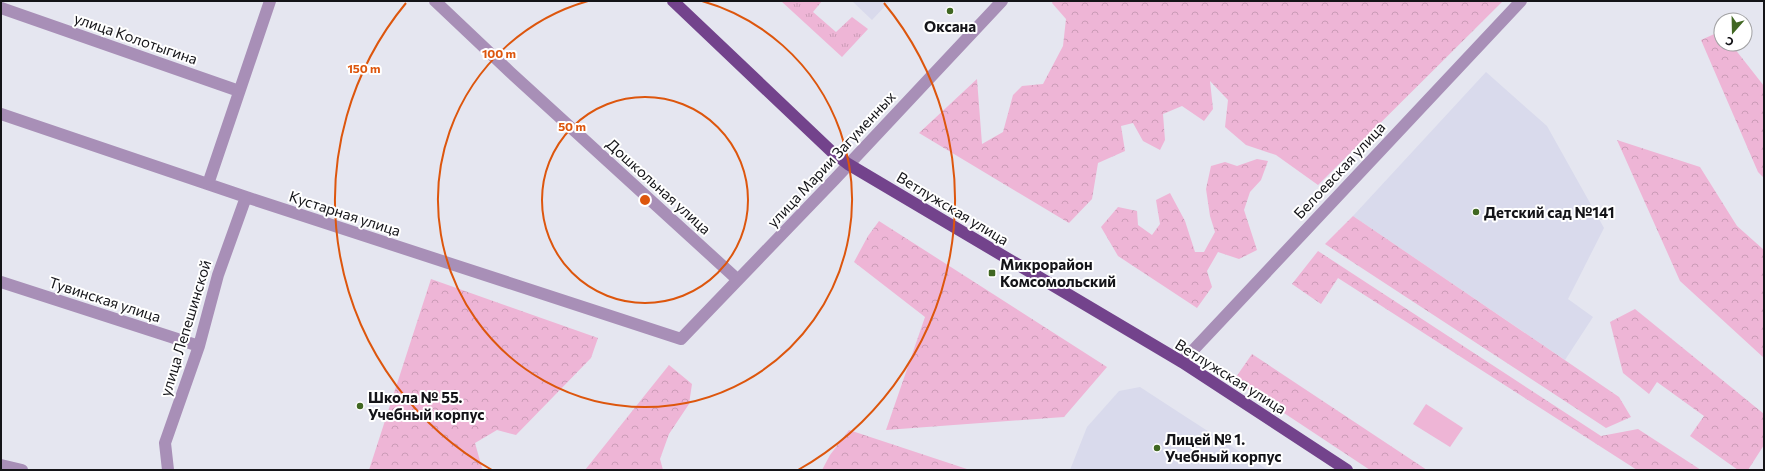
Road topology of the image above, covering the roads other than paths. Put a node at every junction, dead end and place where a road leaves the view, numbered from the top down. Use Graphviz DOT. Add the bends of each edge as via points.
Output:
graph roads {
  1 [pos="270,1"];
  2 [pos="435,1"];
  3 [pos="673,1"];
  4 [pos="1002,1"];
  5 [pos="1521,1"];
  6 [pos="1,8"];
  7 [pos="238,91"];
  8 [pos="1,114"];
  9 [pos="848,164"];
  10 [pos="208,184"];
  11 [pos="246,197"];
  12 [pos="738,280"];
  13 [pos="1,282"];
  14 [pos="681,339"];
  15 [pos="199,346"];
  16 [pos="1182,362"];
  17 [pos="1,465"];
  18 [pos="22,470"];
  19 [pos="168,470"];
  20 [pos="1347,470"];
  1 -- 7 [label="street"];
  2 -- 12 [label="street, Дошкольная улица"];
  3 -- 9 [label="main road, Ветлужская улица" via="831,151"];
  4 -- 9 [label="street, улица Марии Загуменных"];
  5 -- 16 [label="street, Белоевская улица"];
  6 -- 7 [label="street, улица Колотыгина"];
  7 -- 10 [label="street"];
  8 -- 10 [label="street, Кустарная улица"];
  9 -- 12 [label="street, улица Марии Загуменных"];
  9 -- 16 [label="main road, Ветлужская улица"];
  10 -- 11 [label="street, Кустарная улица"];
  11 -- 14 [label="street, Кустарная улица"];
  11 -- 15 [label="street, улица Лепешинской" via="218,275"];
  12 -- 14 [label="street, улица Марии Загуменных"];
  13 -- 15 [label="street, Тувинская улица"];
  15 -- 19 [label="street, улица Лепешинской" via="165,443"];
  16 -- 20 [label="main road, Ветлужская улица"];
  17 -- 18 [label="street"];
}
